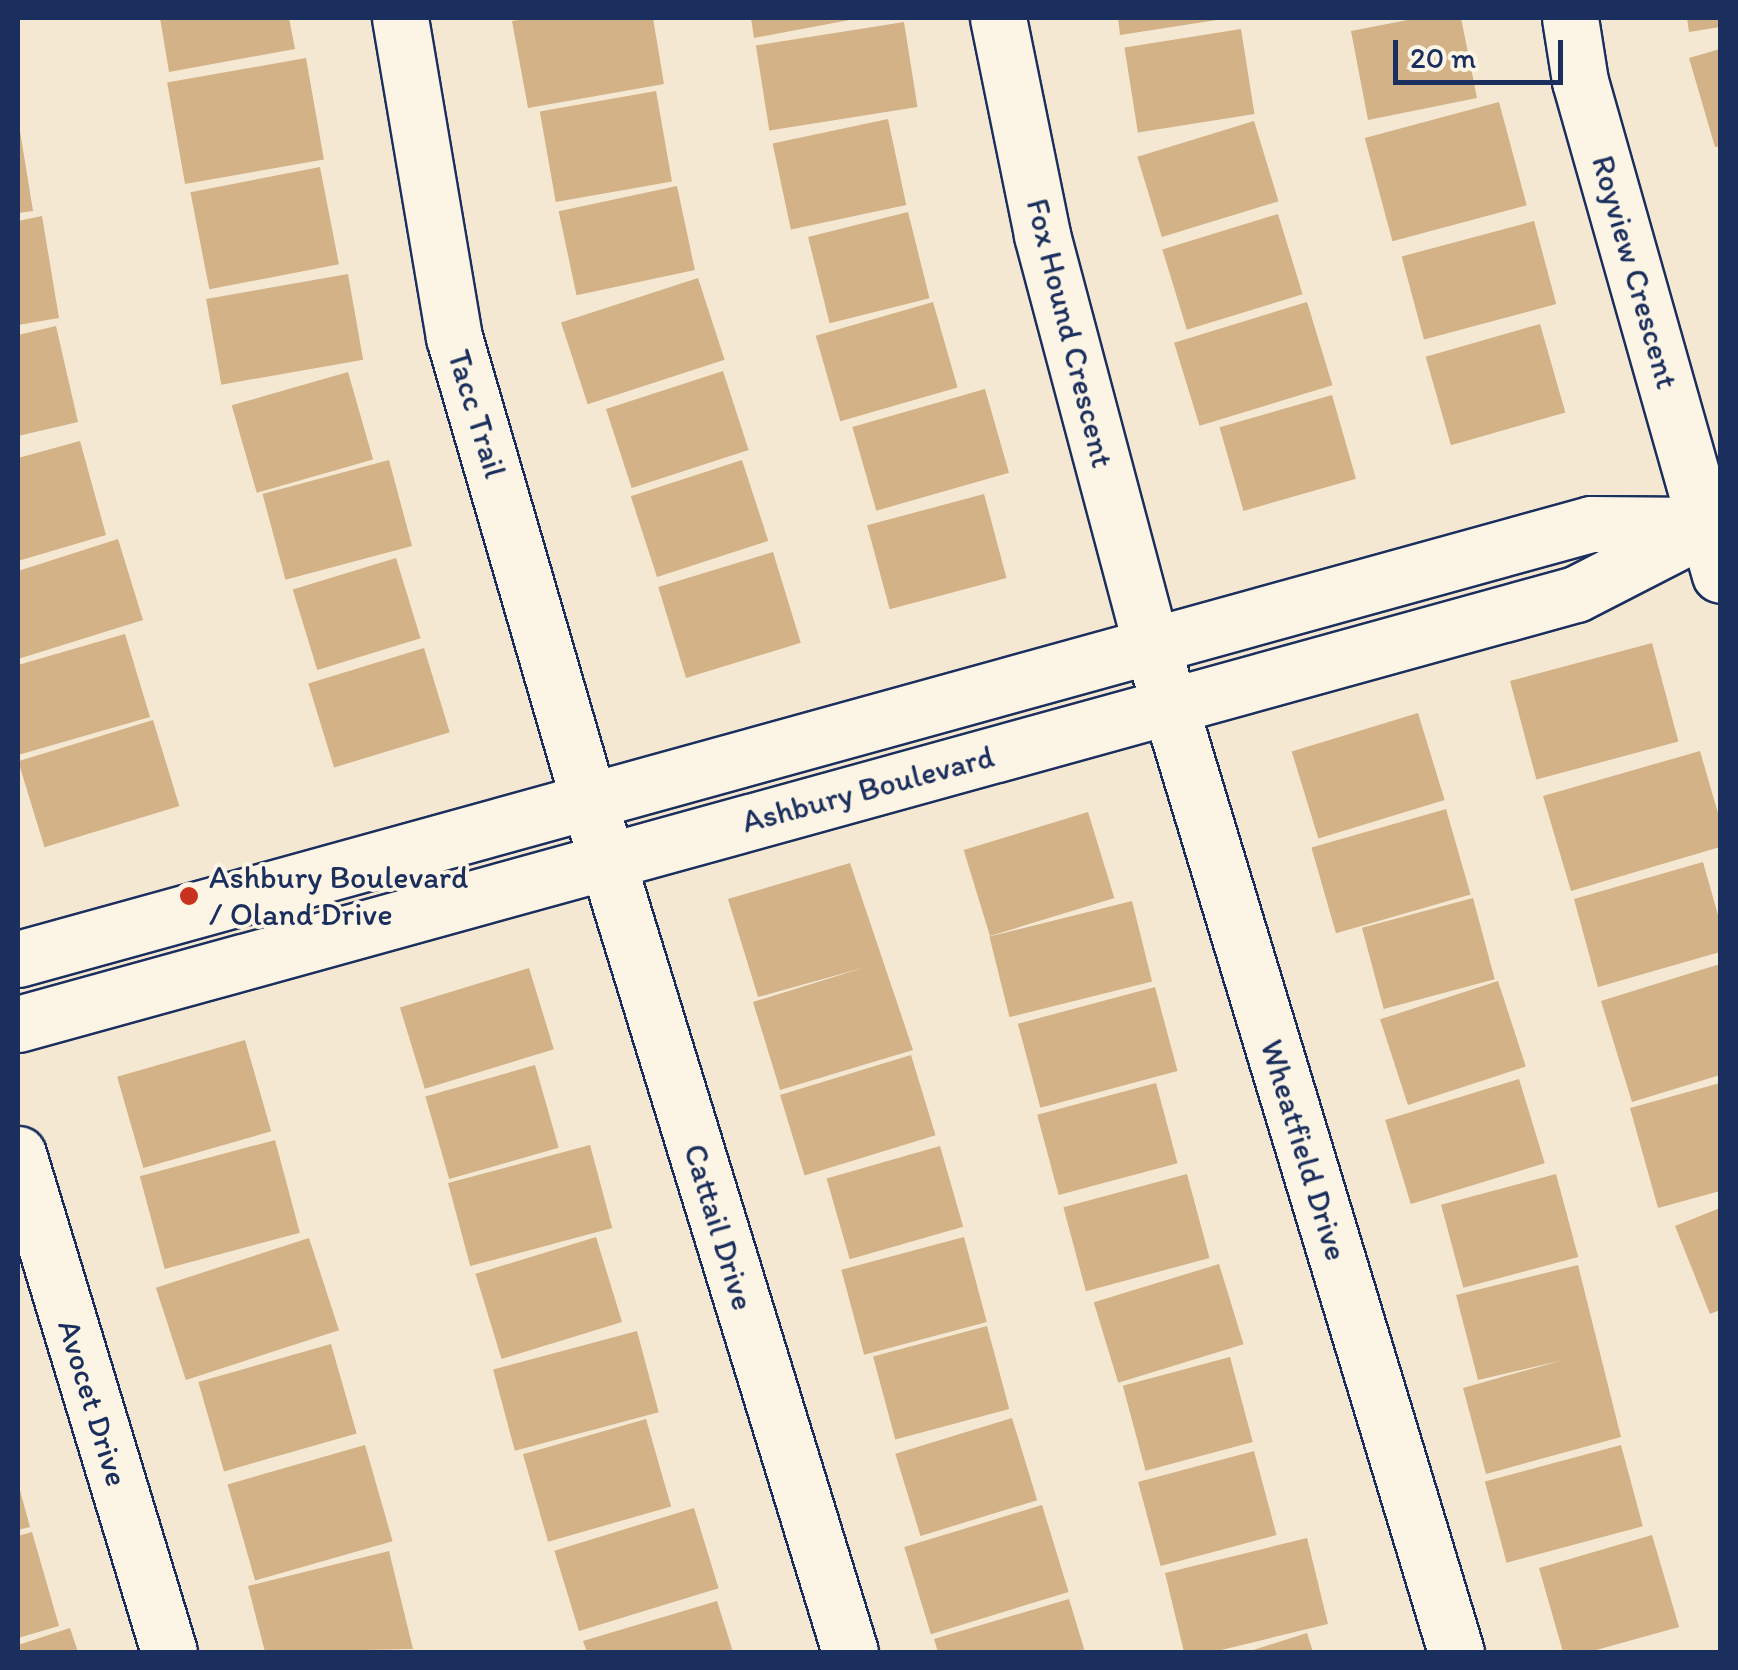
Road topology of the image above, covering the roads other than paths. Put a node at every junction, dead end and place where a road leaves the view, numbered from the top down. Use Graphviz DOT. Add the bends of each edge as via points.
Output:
graph roads {
  1 [pos="400,18"];
  2 [pos="998,18"];
  3 [pos="1570,18"];
  4 [pos="1716,540"];
  5 [pos="1152,647"];
  6 [pos="1170,706"];
  7 [pos="589,802"];
  8 [pos="607,862"];
  9 [pos="18,959"];
  10 [pos="18,1024"];
  11 [pos="18,1154"];
  12 [pos="169,1652"];
  13 [pos="850,1652"];
  14 [pos="1456,1652"];
  1 -- 7 [label="street, Tacc Trail" via="454,338"];
  2 -- 5 [label="street, Fox Hound Crescent" via="1042,235"];
  3 -- 4 [label="street, Royview Crescent" via="1580,81"];
  4 -- 5 [label="street, Ashbury Boulevard" via="1591,524"];
  4 -- 6 [label="street, Ashbury Boulevard" via="1576,594"];
  5 -- 6 [label="street, Wheatfield Drive"];
  5 -- 7 [label="street, Ashbury Boulevard"];
  6 -- 8 [label="street, Ashbury Boulevard"];
  6 -- 14 [label="street, Wheatfield Drive"];
  7 -- 8 [label="street, Cattail Drive"];
  7 -- 9 [label="street, Ashbury Boulevard"];
  8 -- 10 [label="street, Ashbury Boulevard"];
  8 -- 13 [label="street, Cattail Drive"];
  11 -- 12 [label="street, Avocet Drive"];
}
